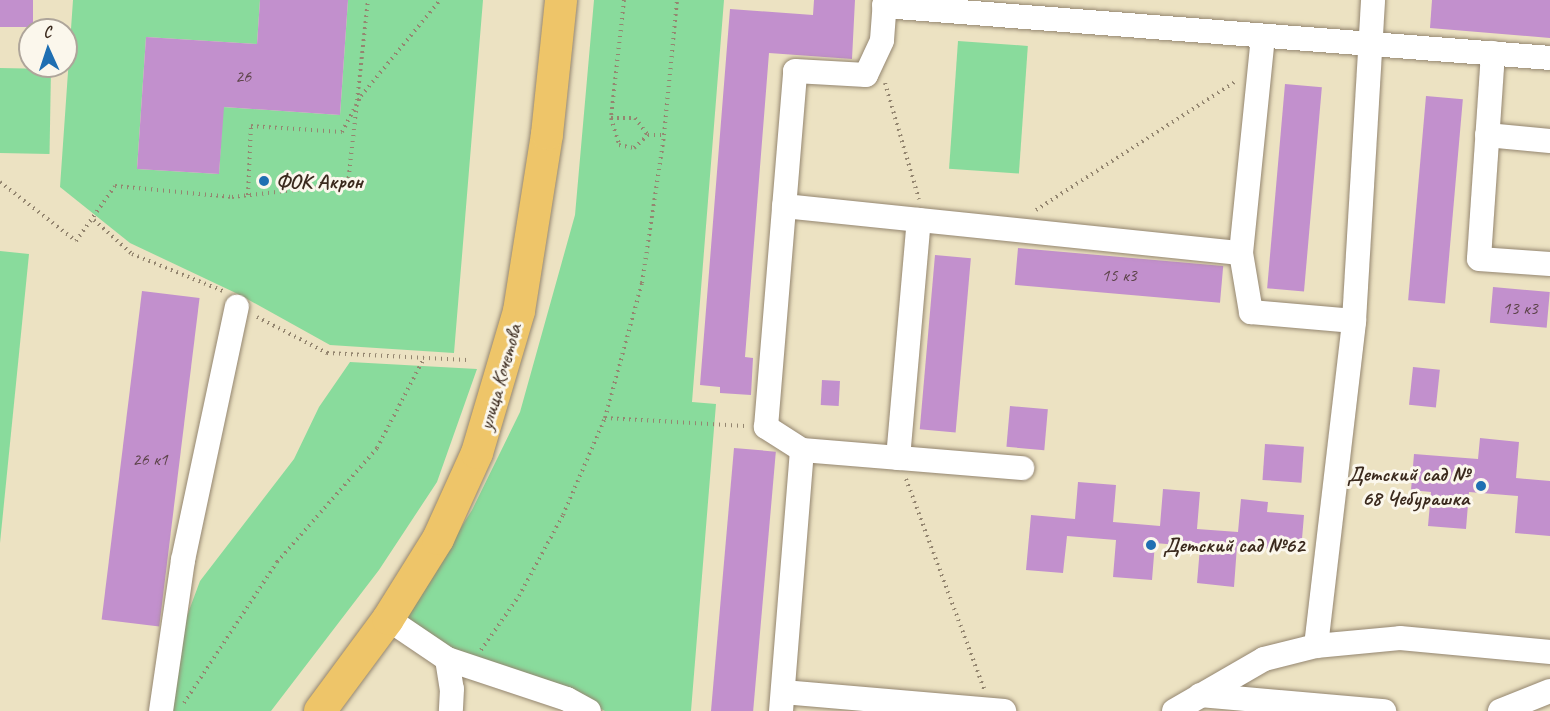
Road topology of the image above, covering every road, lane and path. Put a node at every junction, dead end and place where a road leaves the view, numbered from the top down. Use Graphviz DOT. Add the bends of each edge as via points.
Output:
graph roads {
  1 [pos="369,0"];
  2 [pos="440,0"];
  3 [pos="561,0"];
  4 [pos="624,0"];
  5 [pos="677,0"];
  6 [pos="1373,0"];
  7 [pos="885,3"];
  8 [pos="1263,36"];
  9 [pos="1369,44"];
  10 [pos="876,53"];
  11 [pos="1493,53"];
  12 [pos="1550,58"];
  13 [pos="1260,65"];
  14 [pos="361,96"];
  15 [pos="611,118"];
  16 [pos="648,135"];
  17 [pos="664,135"];
  18 [pos="1487,135"];
  19 [pos="1550,141"];
  20 [pos="0,182"];
  21 [pos="248,195"];
  22 [pos="784,206"];
  23 [pos="94,220"];
  24 [pos="919,220"];
  25 [pos="1007,228"];
  26 [pos="1241,253"];
  27 [pos="1550,264"];
  28 [pos="237,306"];
  29 [pos="1354,321"];
  30 [pos="424,358"];
  31 [pos="467,360"];
  32 [pos="605,418"];
  33 [pos="766,428"];
  34 [pos="802,450"];
  35 [pos="898,458"];
  36 [pos="1023,468"];
  37 [pos="388,619"];
  38 [pos="1316,646"];
  39 [pos="1550,652"];
  40 [pos="458,662"];
  41 [pos="1200,695"];
  42 [pos="1547,698"];
  43 [pos="782,702"];
  44 [pos="324,709"];
  45 [pos="997,710"];
  46 [pos="161,711"];
  47 [pos="179,711"];
  48 [pos="451,711"];
  49 [pos="589,711"];
  50 [pos="1174,711"];
  51 [pos="1384,711"];
  52 [pos="1500,711"];
  1 -- 14 [label="path"];
  2 -- 14 [label="path"];
  3 -- 37 [label="main road, улица Кочетова" via="547,134 519,311 502,380 477,453 438,539"];
  4 -- 15 [label="path"];
  5 -- 17 [label="path"];
  6 -- 9 [label="lane"];
  7 -- 8 [label="lane"];
  7 -- 10 [label="lane" via="882,40"];
  8 -- 9 [label="lane"];
  8 -- 13 [label="lane"];
  9 -- 11 [label="lane"];
  9 -- 29 [label="lane"];
  10 -- 22 [label="lane" via="866,75 795,71"];
  10 -- 24 [label="path" via="919,197"];
  11 -- 12 [label="lane"];
  11 -- 18 [label="lane"];
  13 -- 25 [label="path"];
  13 -- 26 [label="lane"];
  14 -- 21 [label="path" via="348,184"];
  14 -- 21 [label="path" via="342,132 251,126"];
  15 -- 16 [label="path" via="635,118"];
  15 -- 16 [label="path" via="619,145 634,148"];
  16 -- 17 [label="path"];
  17 -- 32 [label="path" via="642,283"];
  18 -- 19 [label="lane"];
  18 -- 27 [label="lane" via="1479,259"];
  20 -- 23 [label="path" via="76,241"];
  21 -- 23 [label="path" via="116,186"];
  22 -- 24 [label="lane"];
  22 -- 33 [label="lane"];
  23 -- 28 [label="path" via="132,254 227,292"];
  24 -- 25 [label="lane"];
  24 -- 35 [label="lane"];
  25 -- 26 [label="lane"];
  26 -- 29 [label="lane" via="1251,312"];
  28 -- 30 [label="path" via="327,353"];
  28 -- 46 [label="lane" via="183,560"];
  29 -- 38 [label="lane"];
  30 -- 31 [label="path"];
  30 -- 47 [label="path" via="377,448 277,562"];
  32 -- 33 [label="path"];
  32 -- 40 [label="path" via="563,516 519,596"];
  33 -- 34 [label="lane"];
  34 -- 35 [label="lane"];
  34 -- 43 [label="lane"];
  35 -- 36 [label="lane"];
  35 -- 45 [label="path"];
  37 -- 40 [label="lane"];
  37 -- 44 [label="main road, улица Кочетова"];
  38 -- 39 [label="lane" via="1400,638"];
  38 -- 41 [label="lane" via="1264,659"];
  40 -- 48 [label="lane"];
  40 -- 49 [label="lane" via="567,699"];
  41 -- 50 [label="lane"];
  41 -- 51 [label="lane"];
  42 -- 52 [label="lane"];
  43 -- 45 [label="lane"];
}
